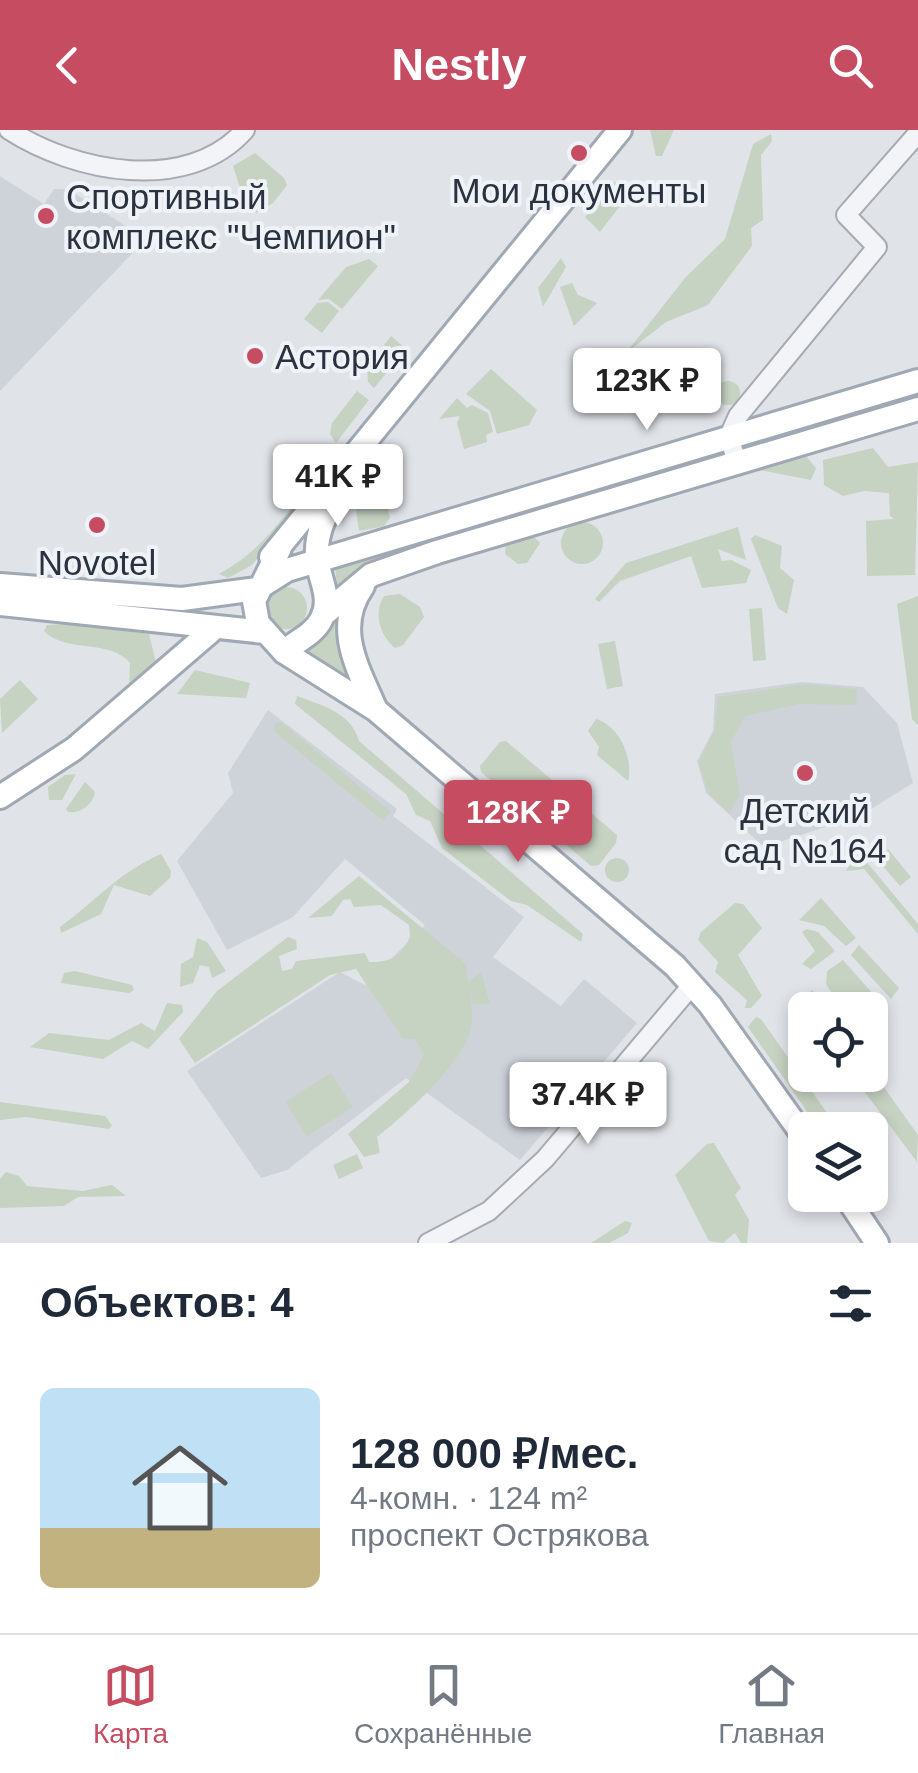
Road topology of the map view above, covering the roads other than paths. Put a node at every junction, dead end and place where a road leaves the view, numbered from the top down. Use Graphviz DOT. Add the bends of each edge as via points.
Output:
graph roads {
  1 [pos="9,130"];
  2 [pos="246,130"];
  3 [pos="620,130"];
  4 [pos="918,133"];
  5 [pos="918,381"];
  6 [pos="918,409"];
  7 [pos="730,436"];
  8 [pos="362,450"];
  9 [pos="738,463"];
  10 [pos="553,488"];
  11 [pos="561,515"];
  12 [pos="324,519"];
  13 [pos="374,544"];
  14 [pos="283,559"];
  15 [pos="317,563"];
  16 [pos="372,575"];
  17 [pos="0,585"];
  18 [pos="257,589"];
  19 [pos="222,596"];
  20 [pos="0,604"];
  21 [pos="324,605"];
  22 [pos="179,622"];
  23 [pos="210,632"];
  24 [pos="280,640"];
  25 [pos="376,710"];
  26 [pos="0,797"];
  27 [pos="693,984"];
  28 [pos="788,1115"];
  29 [pos="856,1212"];
  30 [pos="428,1243"];
  31 [pos="877,1243"];
  1 -- 2 [label="street" via="82,162 156,170 224,149"];
  3 -- 8 [label="main road"];
  4 -- 7 [label="street" via="846,215 878,248 738,416"];
  5 -- 7 [label="main road"];
  6 -- 9 [label="main road"];
  7 -- 9 [label="street"];
  7 -- 10 [label="main road"];
  8 -- 12 [label="main road"];
  8 -- 14 [label="main road"];
  9 -- 11 [label="main road"];
  10 -- 11 [label="main road"];
  10 -- 13 [label="main road"];
  11 -- 16 [label="main road"];
  12 -- 13 [label="main road" via="336,546"];
  12 -- 15 [label="main road"];
  13 -- 15 [label="main road"];
  14 -- 15 [label="main road"];
  14 -- 18 [label="main road"];
  14 -- 19 [label="main road"];
  14 -- 21 [label="main road" via="309,577"];
  15 -- 21 [label="main road"];
  16 -- 21 [label="main road"];
  16 -- 25 [label="main road" via="354,600 348,636"];
  17 -- 19 [label="main road" via="155,598"];
  18 -- 19 [label="main road"];
  18 -- 24 [label="main road" via="254,612"];
  20 -- 22 [label="main road"];
  21 -- 24 [label="main road" via="317,626"];
  22 -- 23 [label="main road"];
  22 -- 24 [label="main road"];
  23 -- 24 [label="main road"];
  23 -- 26 [label="main road" via="74,749"];
  24 -- 25 [label="main road"];
  25 -- 27 [label="main road"];
  27 -- 28 [label="main road"];
  27 -- 30 [label="street" via="545,1159 489,1212"];
  29 -- 31 [label="main road"];
}
